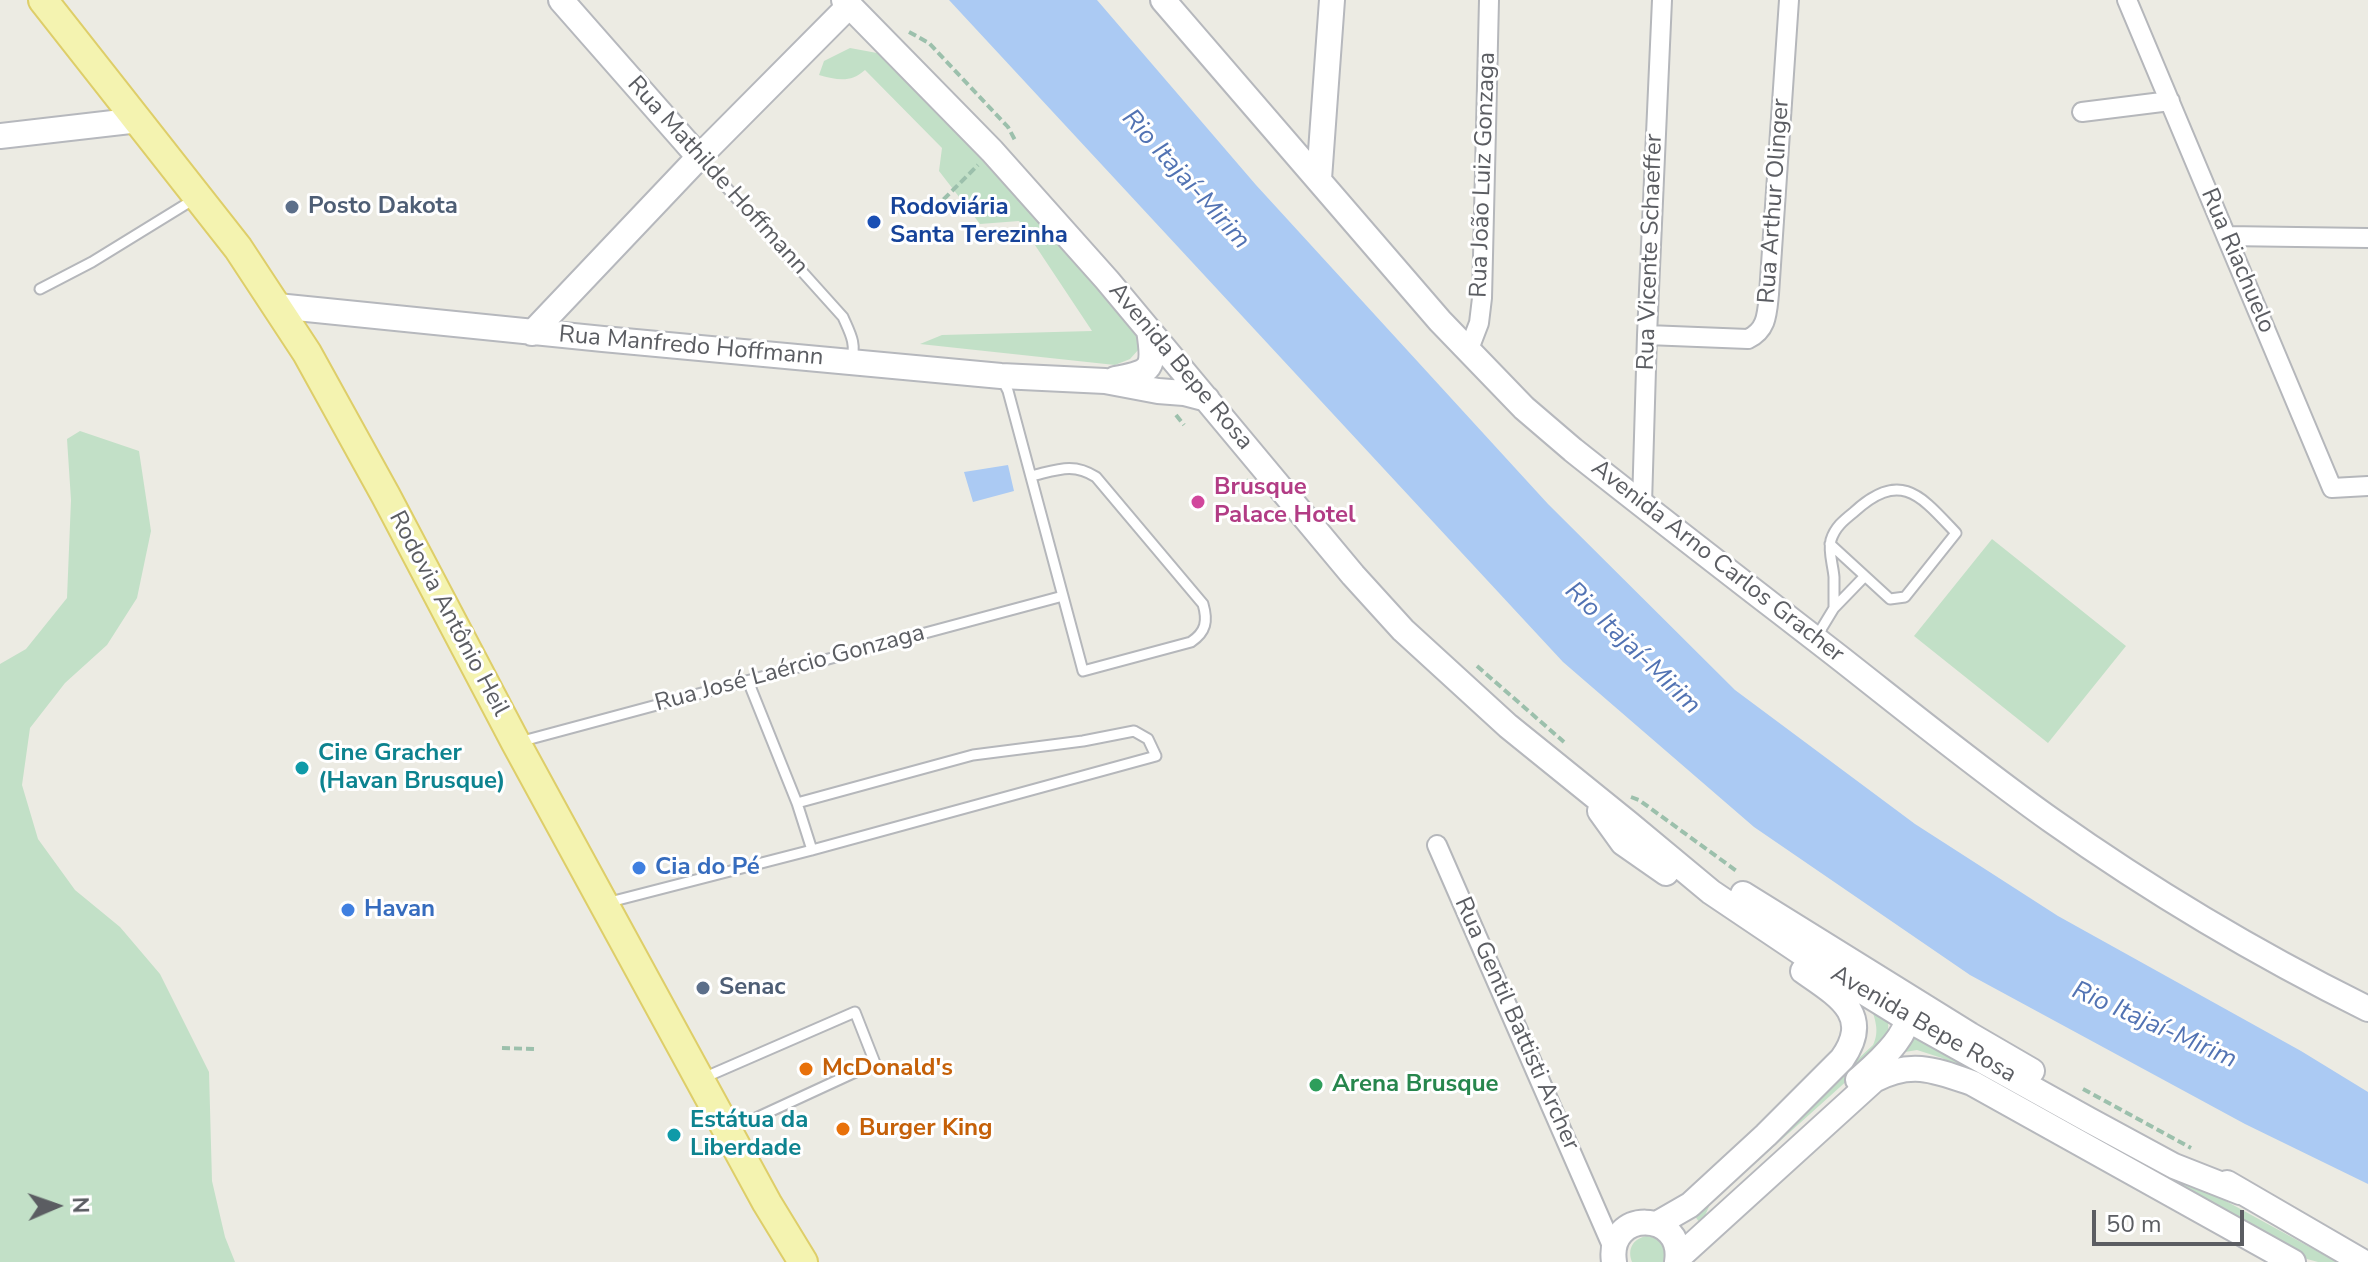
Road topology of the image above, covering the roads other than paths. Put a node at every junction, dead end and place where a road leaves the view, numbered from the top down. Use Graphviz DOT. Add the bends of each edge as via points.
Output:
graph roads {
  1 [pos="43,0"];
  2 [pos="561,0"];
  3 [pos="1163,0"];
  4 [pos="1332,0"];
  5 [pos="1489,0"];
  6 [pos="1662,0"];
  7 [pos="1789,0"];
  8 [pos="2127,0"];
  9 [pos="847,3"];
  10 [pos="2170,101"];
  11 [pos="2082,112"];
  12 [pos="139,120"];
  13 [pos="0,136"];
  14 [pos="699,157"];
  15 [pos="1319,179"];
  16 [pos="199,196"];
  17 [pos="2226,236"];
  18 [pos="2368,238"];
  19 [pos="40,289"];
  20 [pos="277,306"];
  21 [pos="1149,330"];
  22 [pos="532,333"];
  23 [pos="1647,335"];
  24 [pos="1469,349"];
  25 [pos="851,361"];
  26 [pos="1001,376"];
  27 [pos="1105,381"];
  28 [pos="1207,399"];
  29 [pos="1031,476"];
  30 [pos="2368,486"];
  31 [pos="1642,504"];
  32 [pos="1830,544"];
  33 [pos="1864,577"];
  34 [pos="1063,596"];
  35 [pos="1834,608"];
  36 [pos="1815,639"];
  37 [pos="748,681"];
  38 [pos="516,743"];
  39 [pos="1582,787"];
  40 [pos="797,803"];
  41 [pos="1628,823"];
  42 [pos="1437,845"];
  43 [pos="812,850"];
  44 [pos="603,904"];
  45 [pos="1837,955"];
  46 [pos="2368,1009"];
  47 [pos="1909,1020"];
  48 [pos="699,1080"];
  49 [pos="727,1131"];
  50 [pos="2240,1192"];
  51 [pos="1657,1224"];
  52 [pos="1712,1228"];
  53 [pos="1618,1246"];
  54 [pos="1677,1260"];
  55 [pos="803,1262"];
  56 [pos="2293,1262"];
  57 [pos="2363,1262"];
  1 -- 12 [label="main road, Rodovia Antônio Heil"];
  2 -- 14 [label="main road, Rua Mathilde Hoffmann"];
  3 -- 15 [label="main road, Avenida Arno Carlos Gracher"];
  4 -- 15 [label="main road"];
  5 -- 24 [label="street, Rua João Luiz Gonzaga" via="1482,298"];
  6 -- 23 [label="street, Rua Vicente Schaeffer"];
  7 -- 23 [label="street, Rua Arthur Olinger" via="1765,325 1748,339"];
  8 -- 10 [label="street, Rua Riachuelo"];
  9 -- 14 [label="main road"];
  9 -- 21 [label="main road, Avenida Bepe Rosa" via="992,151"];
  10 -- 11 [label="street"];
  10 -- 17 [label="street, Rua Riachuelo"];
  12 -- 13 [label="main road"];
  12 -- 16 [label="main road, Rodovia Antônio Heil"];
  14 -- 22 [label="main road"];
  14 -- 25 [label="lane, Rua Mathilde Hoffmann" via="843,317 854,340"];
  15 -- 24 [label="main road, Avenida Arno Carlos Gracher"];
  16 -- 19 [label="lane"];
  16 -- 20 [label="main road, Rodovia Antônio Heil"];
  17 -- 18 [label="street"];
  17 -- 30 [label="street, Rua Riachuelo" via="2332,488"];
  20 -- 22 [label="main road, Rua Manfredo Hoffmann"];
  20 -- 38 [label="main road, Rodovia Antônio Heil" via="380,484"];
  21 -- 27 [label="main road, Rua Manfredo Hoffmann" via="1151,359 1146,371"];
  21 -- 28 [label="main road, Avenida Bepe Rosa"];
  22 -- 25 [label="main road, Rua Manfredo Hoffmann"];
  23 -- 31 [label="street, Rua Vicente Schaeffer"];
  24 -- 31 [label="main road, Avenida Arno Carlos Gracher" via="1524,408"];
  25 -- 26 [label="main road, Rua Manfredo Hoffmann"];
  26 -- 27 [label="main road, Rua Manfredo Hoffmann"];
  26 -- 29 [label="lane"];
  27 -- 28 [label="main road, Rua Manfredo Hoffmann"];
  28 -- 39 [label="main road, Avenida Bepe Rosa" via="1403,630"];
  29 -- 34 [label="lane"];
  29 -- 34 [label="lane" via="1070,467 1096,477 1203,604 1205,628 1191,642 1083,671"];
  31 -- 36 [label="main road, Avenida Arno Carlos Gracher"];
  32 -- 33 [label="lane"];
  32 -- 33 [label="lane" via="1835,529 1863,504 1904,489 1927,502 1956,533 1905,597 1890,599"];
  32 -- 35 [label="lane"];
  33 -- 35 [label="lane"];
  34 -- 37 [label="lane, Rua José Laércio Gonzaga"];
  35 -- 36 [label="lane"];
  36 -- 46 [label="main road, Avenida Arno Carlos Gracher" via="1975,764 2110,860 2297,973"];
  37 -- 38 [label="lane, Rua José Laércio Gonzaga"];
  37 -- 40 [label="lane"];
  38 -- 44 [label="main road, Rodovia Antônio Heil"];
  39 -- 41 [label="main road, Avenida Bepe Rosa"];
  39 -- 51 [label="main road" via="1623,843 1824,986 1847,1008 1856,1030 1842,1059 1766,1135 1690,1205"];
  40 -- 43 [label="lane"];
  40 -- 43 [label="lane" via="973,755 1134,731 1148,739 1156,756"];
  41 -- 45 [label="main road, Avenida Bepe Rosa"];
  41 -- 47 [label="main road, Avenida Bepe Rosa" via="1711,892"];
  42 -- 53 [label="street, Rua Gentil Battisti Archer" via="1594,1204"];
  43 -- 44 [label="lane"];
  44 -- 48 [label="main road, Rodovia Antônio Heil"];
  45 -- 47 [label="main road" via="1844,968 1903,1004"];
  45 -- 50 [label="main road, Avenida Bepe Rosa"];
  47 -- 50 [label="main road, Avenida Bepe Rosa" via="2174,1166"];
  47 -- 52 [label="main road" via="1868,1071 1719,1208"];
  48 -- 49 [label="main road, Rodovia Antônio Heil"];
  48 -- 49 [label="lane" via="855,1012 875,1063"];
  49 -- 55 [label="main road, Rodovia Antônio Heil"];
  50 -- 57 [label="main road, Avenida Bepe Rosa"];
  51 -- 53 [label="main road" via="1642,1222"];
  51 -- 54 [label="main road" via="1674,1239"];
  52 -- 54 [label="main road"];
  52 -- 56 [label="main road" via="1874,1080 1909,1068 1933,1069 1972,1083"];
}
